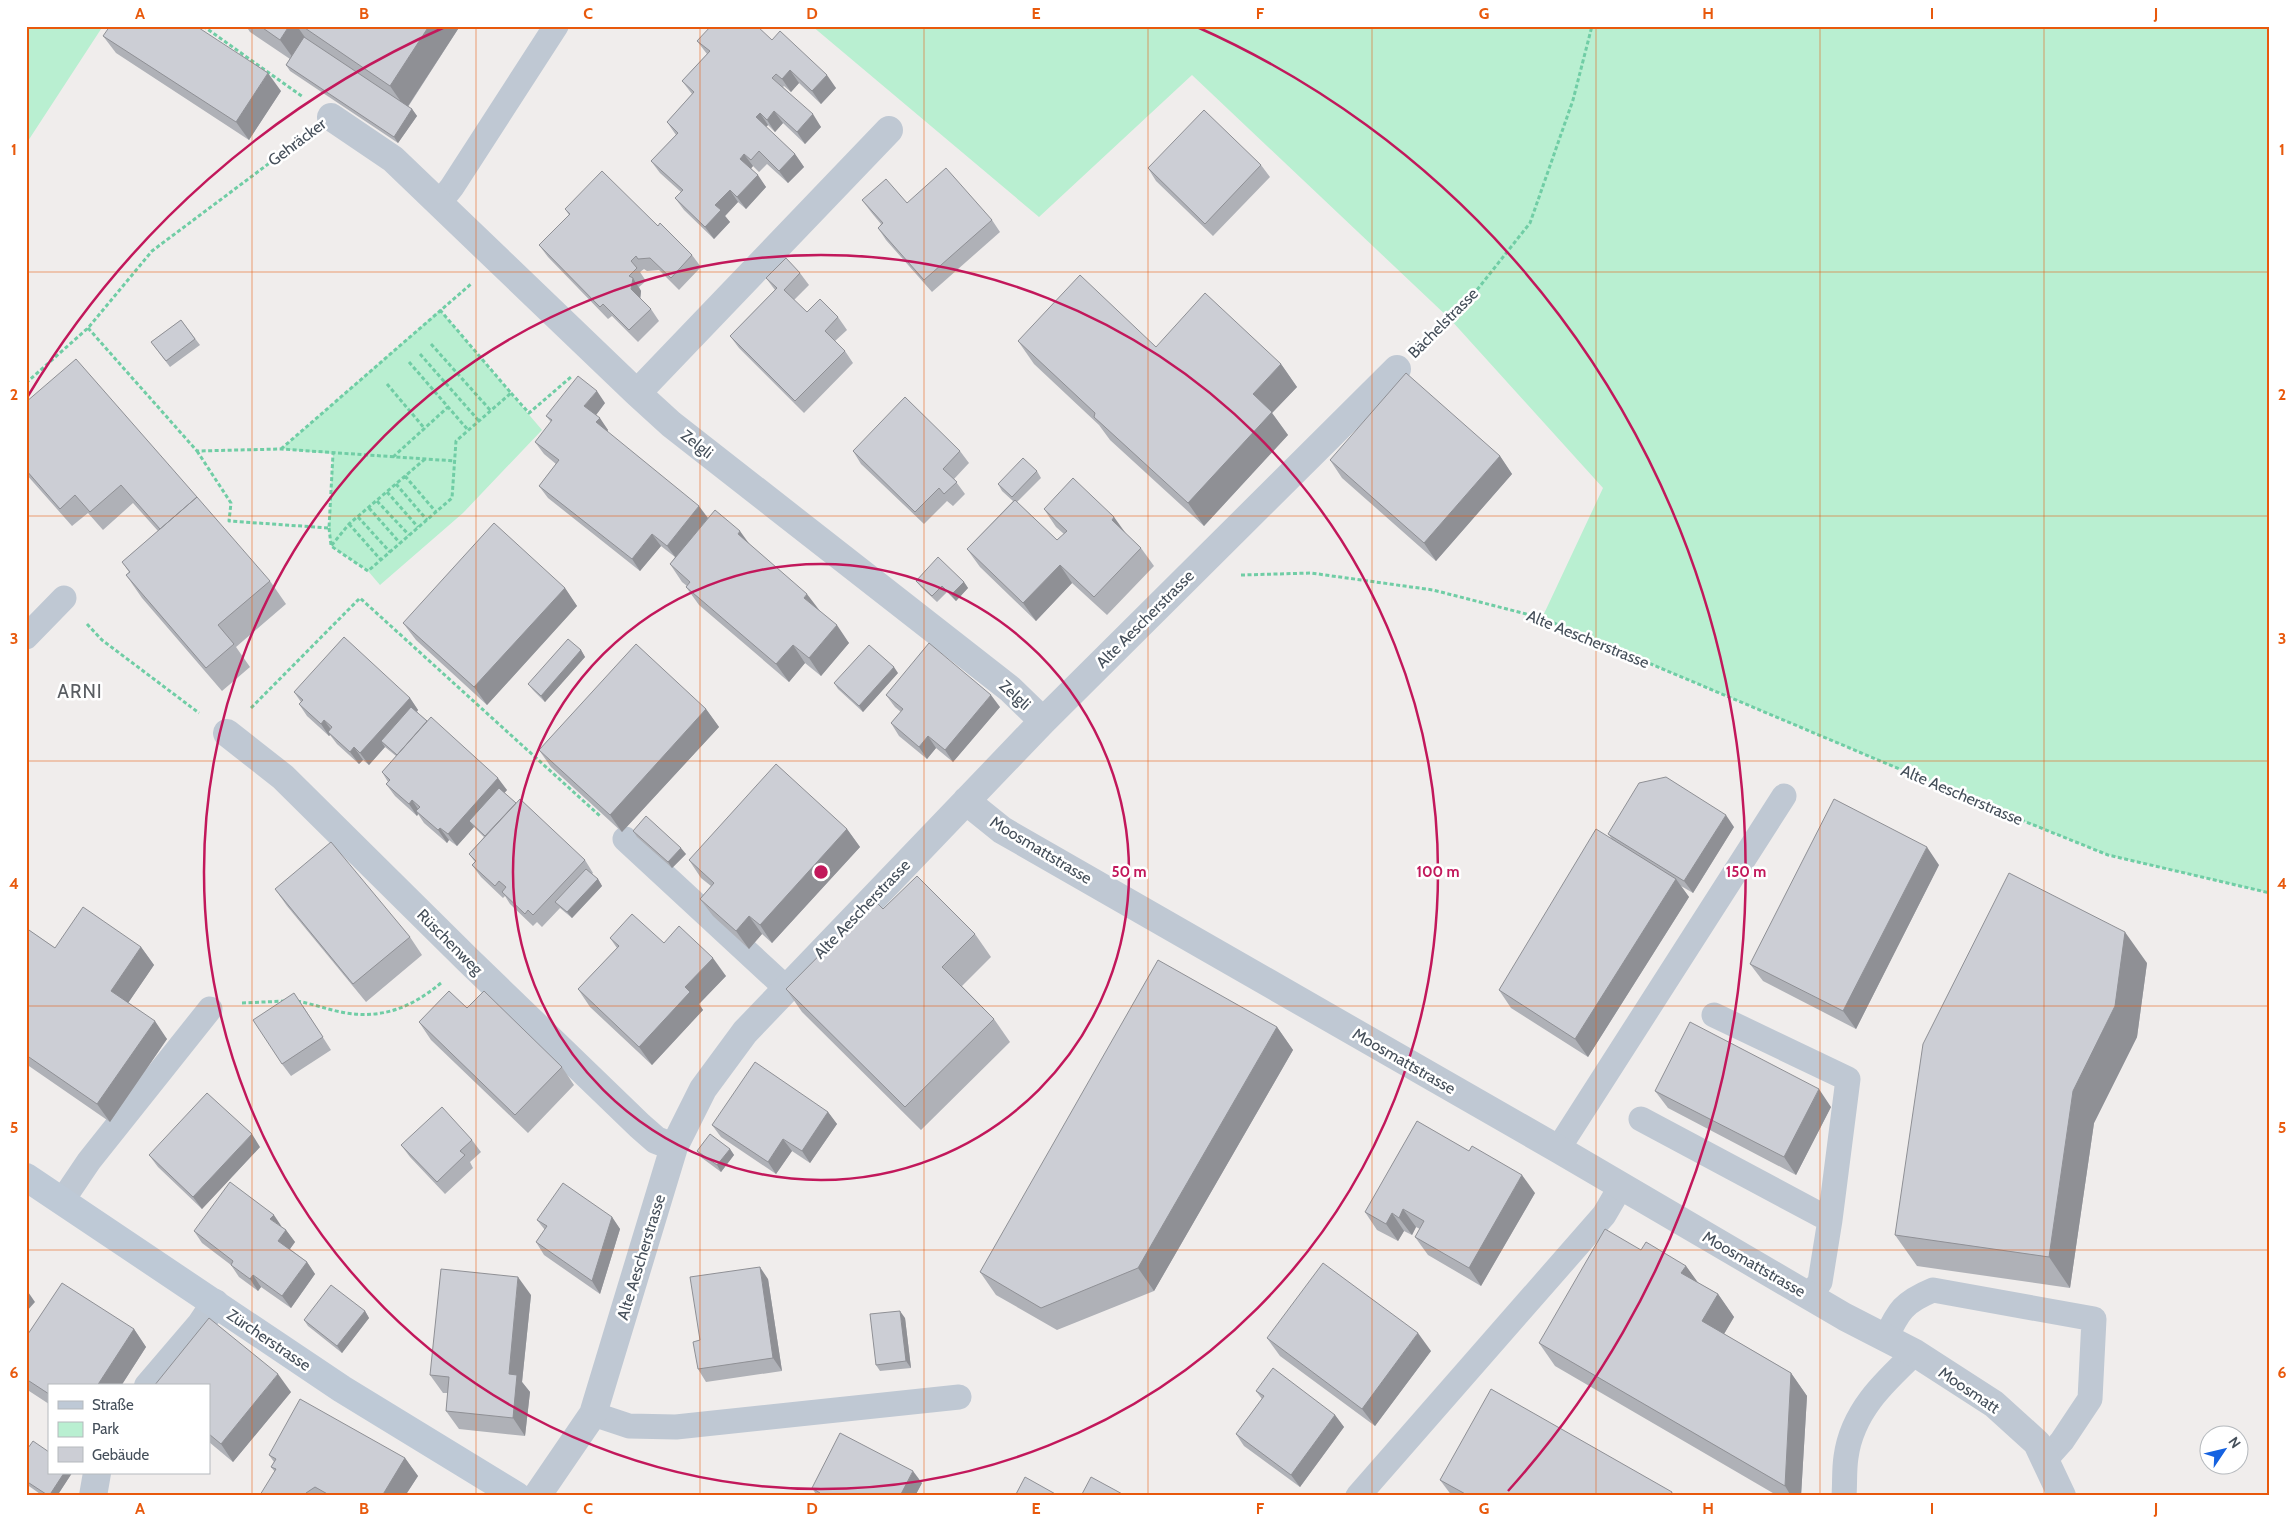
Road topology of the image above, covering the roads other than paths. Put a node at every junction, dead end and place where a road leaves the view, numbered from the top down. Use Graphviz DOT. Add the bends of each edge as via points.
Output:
graph roads {
  1 [pos="556,26"];
  2 [pos="330,117"];
  3 [pos="889,130"];
  4 [pos="440,202"];
  5 [pos="1397,369"];
  6 [pos="637,393"];
  7 [pos="1202,563"];
  8 [pos="64,598"];
  9 [pos="26,637"];
  10 [pos="1043,721"];
  11 [pos="227,733"];
  12 [pos="1784,796"];
  13 [pos="966,801"];
  14 [pos="625,838"];
  15 [pos="786,988"];
  16 [pos="210,1008"];
  17 [pos="1714,1014"];
  18 [pos="1641,1119"];
  19 [pos="674,1147"];
  20 [pos="1558,1149"];
  21 [pos="26,1177"];
  22 [pos="1621,1186"];
  23 [pos="62,1201"];
  24 [pos="1830,1220"];
  25 [pos="1809,1296"];
  26 [pos="215,1303"];
  27 [pos="1845,1317"];
  28 [pos="1886,1338"];
  29 [pos="1914,1354"];
  30 [pos="150,1384"];
  31 [pos="959,1397"];
  32 [pos="593,1414"];
  33 [pos="2046,1460"];
  34 [pos="97,1474"];
  35 [pos="1364,1494"];
  36 [pos="93,1496"];
  37 [pos="517,1496"];
  38 [pos="537,1496"];
  39 [pos="1844,1496"];
  40 [pos="2062,1496"];
  1 -- 4 [label="lane"];
  2 -- 4 [label="street, Gehräcker" via="393,159"];
  3 -- 6 [label="street"];
  4 -- 6 [label="street, Gehräcker"];
  5 -- 7 [label="street, Bächelstrasse"];
  6 -- 10 [label="street, Zelgli" via="671,424 1010,689"];
  7 -- 10 [label="street, Alte Aescherstrasse"];
  8 -- 9 [label="lane"];
  10 -- 13 [label="street, Alte Aescherstrasse"];
  11 -- 19 [label="street, Rüschenweg" via="284,777 640,1126 656,1140"];
  12 -- 20 [label="lane"];
  13 -- 15 [label="street, Alte Aescherstrasse"];
  13 -- 20 [label="street, Moosmattstrasse" via="1011,835"];
  14 -- 15 [label="lane"];
  15 -- 19 [label="street, Alte Aescherstrasse" via="744,1032 703,1088"];
  16 -- 23 [label="lane" via="89,1161"];
  17 -- 24 [label="lane" via="1848,1079"];
  18 -- 24 [label="lane"];
  19 -- 32 [label="street, Alte Aescherstrasse"];
  20 -- 22 [label="street, Moosmattstrasse"];
  21 -- 23 [label="street, Zürcherstrasse"];
  22 -- 25 [label="street, Moosmattstrasse"];
  22 -- 35 [label="lane" via="1597,1223"];
  23 -- 26 [label="street, Zürcherstrasse"];
  24 -- 25 [label="lane" via="1820,1282"];
  25 -- 27 [label="street, Moosmattstrasse"];
  26 -- 30 [label="street" via="202,1324"];
  26 -- 37 [label="street, Zürcherstrasse" via="342,1389"];
  27 -- 28 [label="street, Moosmatt"];
  28 -- 29 [label="street, Moosmatt"];
  28 -- 33 [label="lane" via="1896,1314 1911,1299 1933,1290 2094,1319 2090,1399"];
  29 -- 33 [label="street, Moosmatt" via="1994,1404 2037,1443"];
  29 -- 39 [label="lane" via="1867,1402 1853,1430 1846,1457"];
  31 -- 32 [label="lane" via="676,1427 629,1426"];
  32 -- 38 [label="street, Alte Aescherstrasse"];
  33 -- 40 [label="street, Moosmatt"];
  34 -- 36 [label="street"];
}
